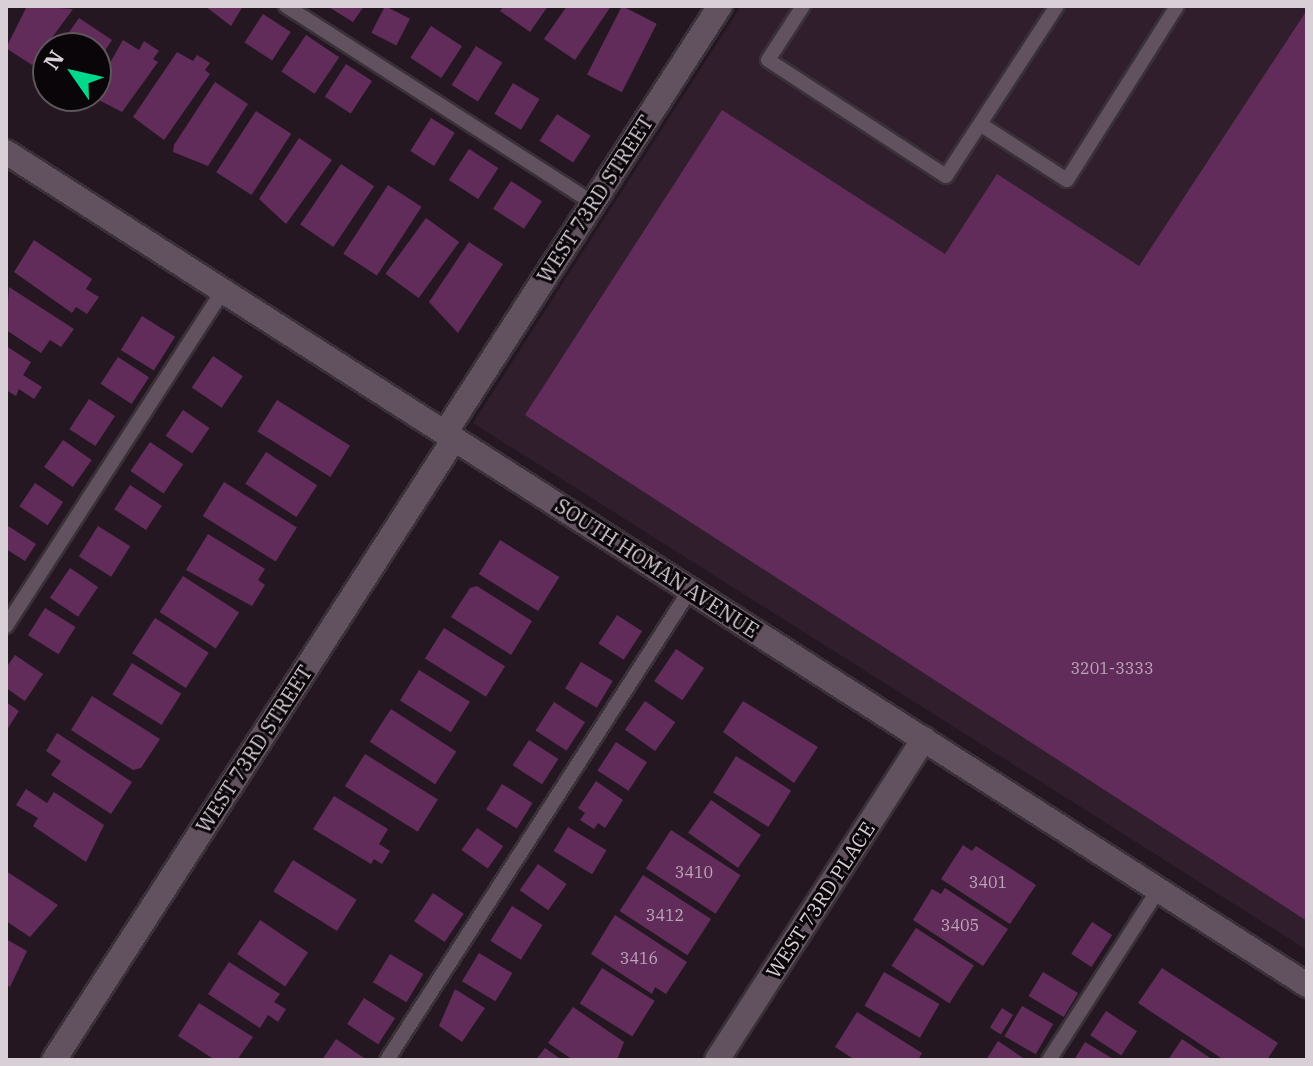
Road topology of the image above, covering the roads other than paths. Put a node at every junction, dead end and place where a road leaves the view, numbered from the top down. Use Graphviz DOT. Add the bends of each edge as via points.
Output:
graph roads {
  1 [pos="286,6"];
  2 [pos="720,6"];
  3 [pos="803,6"];
  4 [pos="1057,6"];
  5 [pos="1177,6"];
  6 [pos="980,124"];
  7 [pos="6,152"];
  8 [pos="593,203"];
  9 [pos="223,291"];
  10 [pos="449,436"];
  11 [pos="690,590"];
  12 [pos="6,626"];
  13 [pos="924,739"];
  14 [pos="1158,890"];
  15 [pos="1307,985"];
  16 [pos="54,1060"];
  17 [pos="387,1060"];
  18 [pos="717,1060"];
  19 [pos="1049,1060"];
  1 -- 8 [label="lane"];
  2 -- 8 [label="street, WEST 73RD STREET"];
  3 -- 6 [label="lane" via="768,60 946,176"];
  4 -- 6 [label="lane"];
  5 -- 6 [label="lane" via="1067,180"];
  7 -- 9 [label="street, SOUTH HOMAN AVENUE"];
  8 -- 10 [label="street, WEST 73RD STREET"];
  9 -- 10 [label="street, SOUTH HOMAN AVENUE"];
  9 -- 12 [label="lane"];
  10 -- 11 [label="street, SOUTH HOMAN AVENUE"];
  10 -- 16 [label="street, WEST 73RD STREET"];
  11 -- 13 [label="street, SOUTH HOMAN AVENUE"];
  11 -- 17 [label="lane"];
  13 -- 14 [label="street, SOUTH HOMAN AVENUE"];
  13 -- 18 [label="street, WEST 73RD PLACE"];
  14 -- 15 [label="street, SOUTH HOMAN AVENUE"];
  14 -- 19 [label="lane"];
}
